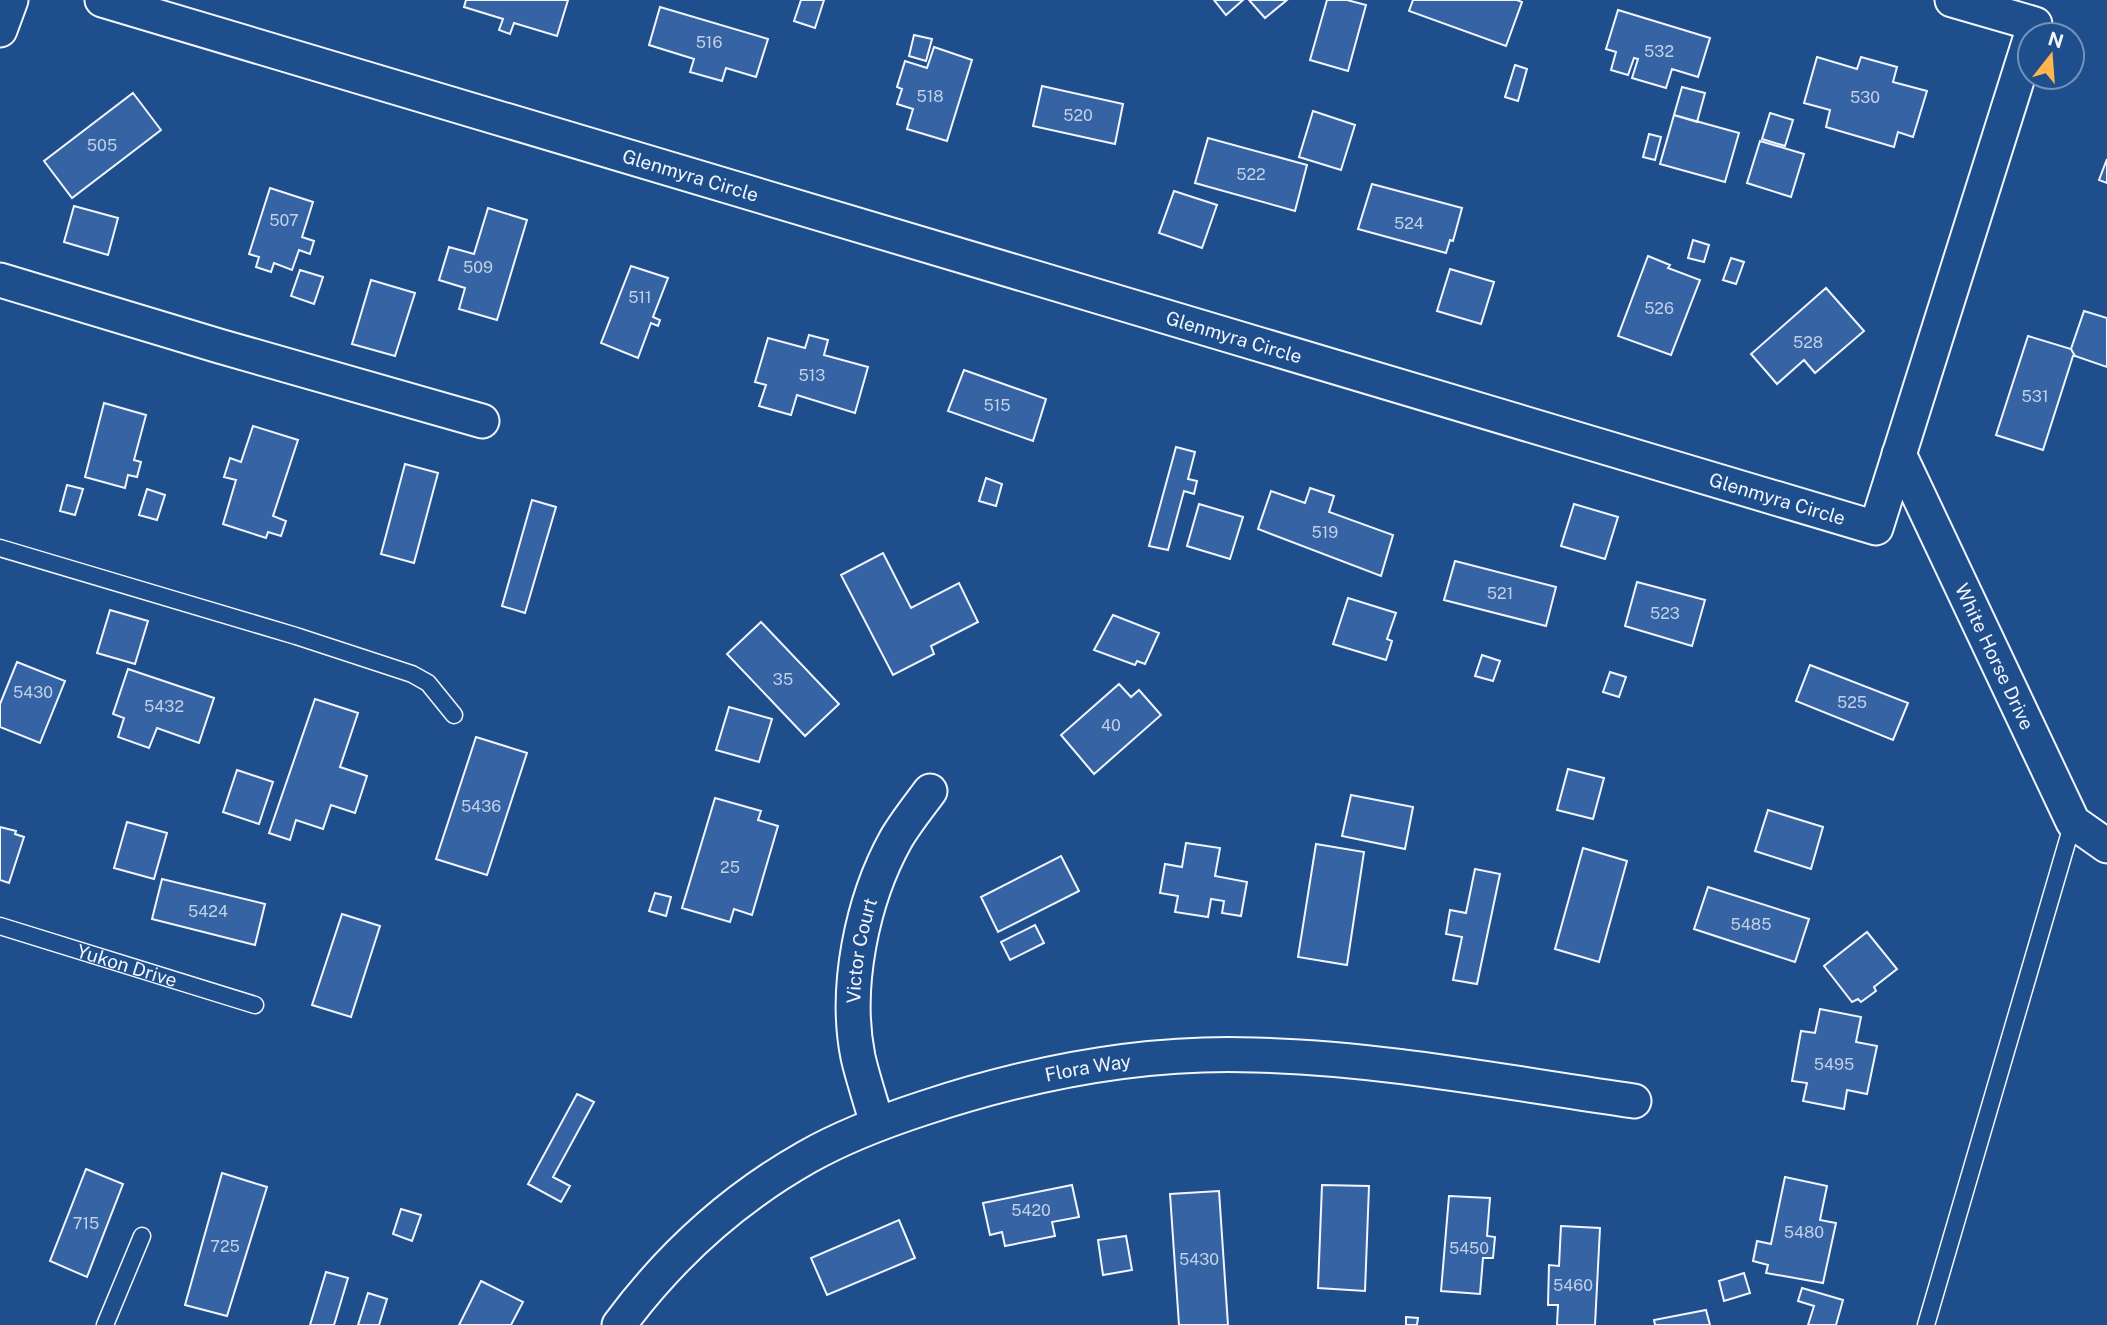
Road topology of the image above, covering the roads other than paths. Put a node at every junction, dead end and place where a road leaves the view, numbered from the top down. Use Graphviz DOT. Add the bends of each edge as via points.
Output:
graph roads {
  1 [pos="11,0"];
  2 [pos="102,0"];
  3 [pos="1952,0"];
  4 [pos="2025,21"];
  5 [pos="0,30"];
  6 [pos="2016,84"];
  7 [pos="0,280"];
  8 [pos="482,421"];
  9 [pos="1899,454"];
  10 [pos="0,548"];
  11 [pos="454,715"];
  12 [pos="930,790"];
  13 [pos="2073,822"];
  14 [pos="2107,846"];
  15 [pos="0,926"];
  16 [pos="255,1005"];
  17 [pos="1634,1101"];
  18 [pos="877,1124"];
  19 [pos="142,1236"];
  20 [pos="106,1325"];
  21 [pos="619,1325"];
  22 [pos="1926,1325"];
  1 -- 5 [label="street"];
  2 -- 9 [label="street, Glenmyra Circle" via="1876,528"];
  3 -- 4 [label="street, Glenmyra Circle"];
  6 -- 9 [label="street, Glenmyra Circle"];
  7 -- 8 [label="street"];
  9 -- 13 [label="street, White Horse Drive"];
  10 -- 11 [label="lane" via="412,674 428,683"];
  12 -- 18 [label="street, Victor Court" via="896,839 874,889 859,941 854,998 858,1055"];
  13 -- 14 [label="street, White Horse Drive"];
  13 -- 22 [label="lane"];
  15 -- 16 [label="lane, Yukon Drive"];
  17 -- 18 [label="street, Flora Way" via="1341,1059 1253,1055 1161,1058 1072,1069 981,1089"];
  18 -- 21 [label="street, Flora Way" via="808,1156 748,1194 692,1240"];
  19 -- 20 [label="lane"];
}
